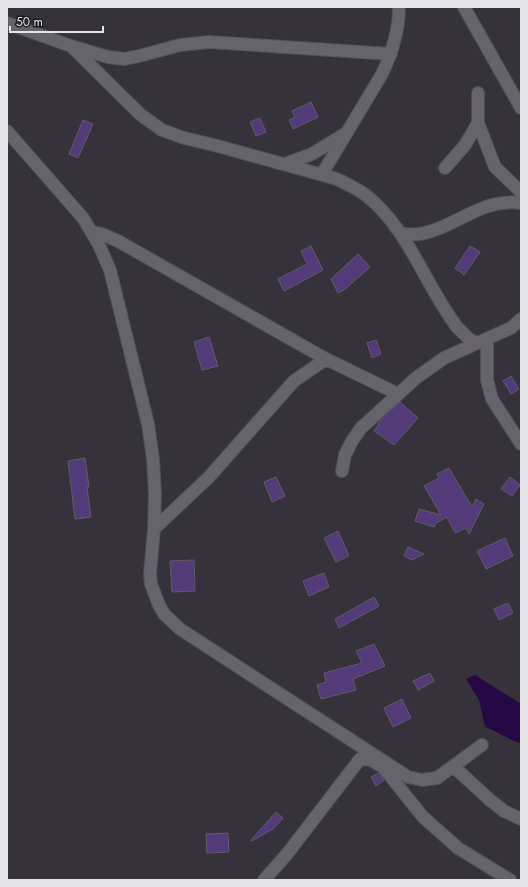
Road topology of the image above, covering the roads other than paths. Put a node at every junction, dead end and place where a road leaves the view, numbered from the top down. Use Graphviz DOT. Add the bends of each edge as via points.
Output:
graph roads {
  1 [pos="399,7"];
  2 [pos="464,7"];
  3 [pos="7,23"];
  4 [pos="71,46"];
  5 [pos="391,54"];
  6 [pos="478,93"];
  7 [pos="521,108"];
  8 [pos="478,123"];
  9 [pos="7,131"];
  10 [pos="346,134"];
  11 [pos="285,164"];
  12 [pos="446,168"];
  13 [pos="322,174"];
  14 [pos="521,192"];
  15 [pos="521,203"];
  16 [pos="93,232"];
  17 [pos="400,233"];
  18 [pos="521,319"];
  19 [pos="482,341"];
  20 [pos="326,358"];
  21 [pos="398,394"];
  22 [pos="521,444"];
  23 [pos="342,471"];
  24 [pos="154,529"];
  25 [pos="482,745"];
  26 [pos="371,756"];
  27 [pos="453,766"];
  28 [pos="521,819"];
  29 [pos="500,876"];
  30 [pos="264,880"];
  31 [pos="510,880"];
  1 -- 5 [label="street"];
  2 -- 7 [label="street"];
  3 -- 4 [label="street"];
  4 -- 5 [label="street" via="124,59 180,45 209,42"];
  4 -- 11 [label="street" via="141,115 162,130"];
  5 -- 10 [label="street"];
  6 -- 8 [label="street"];
  8 -- 12 [label="street" via="465,145"];
  8 -- 14 [label="street" via="495,167"];
  9 -- 16 [label="street" via="73,204"];
  10 -- 11 [label="street" via="312,154"];
  10 -- 13 [label="street"];
  11 -- 13 [label="street"];
  13 -- 17 [label="street" via="342,181 366,195"];
  15 -- 17 [label="street" via="495,204 423,234"];
  16 -- 20 [label="street" via="118,241"];
  16 -- 24 [label="street" via="110,270 148,424 153,459"];
  17 -- 19 [label="street" via="452,321 462,333"];
  18 -- 19 [label="street" via="511,328"];
  19 -- 21 [label="street" via="430,367"];
  19 -- 22 [label="street" via="492,399"];
  20 -- 21 [label="street"];
  20 -- 24 [label="street" via="294,381 209,477"];
  21 -- 23 [label="street" via="361,428 345,455"];
  24 -- 26 [label="street" via="151,584 158,605 172,622"];
  25 -- 27 [label="street"];
  26 -- 27 [label="street" via="415,779 437,778"];
  26 -- 29 [label="street" via="383,767 423,818 458,848"];
  26 -- 30 [label="street" via="360,759 288,854"];
  27 -- 28 [label="street" via="490,800"];
  29 -- 31 [label="street"];
}
